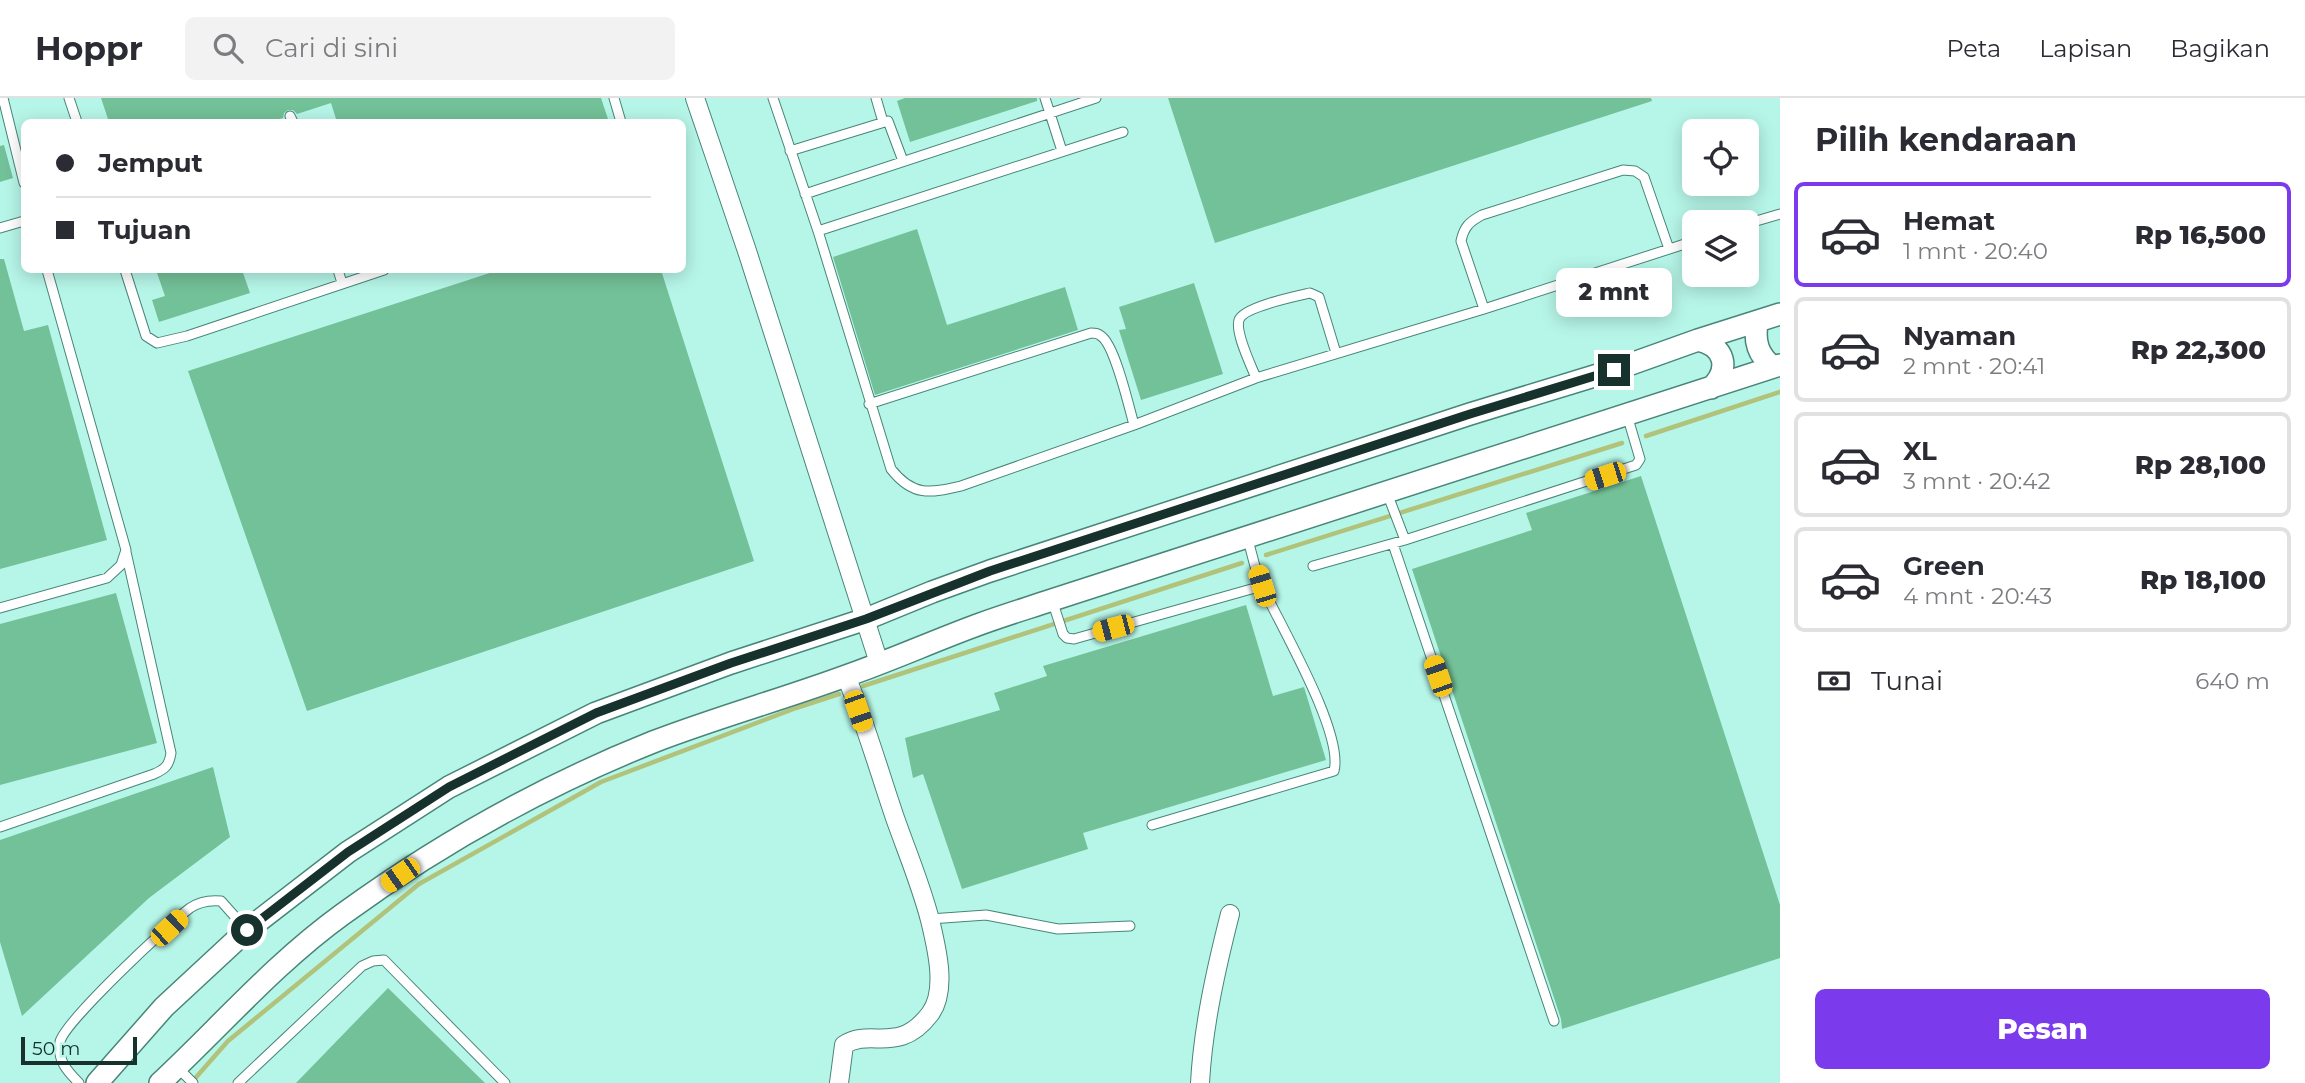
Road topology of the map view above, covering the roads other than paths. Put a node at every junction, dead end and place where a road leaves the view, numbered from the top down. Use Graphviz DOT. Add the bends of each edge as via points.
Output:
graph roads {
  1 [pos="2,98"];
  2 [pos="69,98"];
  3 [pos="614,98"];
  4 [pos="695,98"];
  5 [pos="773,98"];
  6 [pos="876,98"];
  7 [pos="1045,98"];
  8 [pos="1096,98"];
  9 [pos="1049,113"];
  10 [pos="76,119"];
  11 [pos="620,119"];
  12 [pos="883,122"];
  13 [pos="1123,132"];
  14 [pos="790,150"];
  15 [pos="1062,151"];
  16 [pos="904,161"];
  17 [pos="21,171"];
  18 [pos="805,194"];
  19 [pos="1780,214"];
  20 [pos="1759,220"];
  21 [pos="21,222"];
  22 [pos="0,228"];
  23 [pos="818,231"];
  24 [pos="1682,245"];
  25 [pos="1669,249"];
  26 [pos="48,273"];
  27 [pos="126,273"];
  28 [pos="339,273"];
  29 [pos="374,273"];
  30 [pos="342,283"];
  31 [pos="1484,309"];
  32 [pos="1780,314"];
  33 [pos="1757,323"];
  34 [pos="1698,340"];
  35 [pos="1336,353"];
  36 [pos="1777,366"];
  37 [pos="1256,378"];
  38 [pos="1711,388"];
  39 [pos="869,404"];
  40 [pos="1626,415"];
  41 [pos="1134,425"];
  42 [pos="1389,500"];
  43 [pos="1247,536"];
  44 [pos="1405,540"];
  45 [pos="1393,544"];
  46 [pos="126,550"];
  47 [pos="1313,566"];
  48 [pos="1262,586"];
  49 [pos="1055,607"];
  50 [pos="0,608"];
  51 [pos="866,619"];
  52 [pos="879,663"];
  53 [pos="846,677"];
  54 [pos="1152,825"];
  55 [pos="0,827"];
  56 [pos="1230,914"];
  57 [pos="930,919"];
  58 [pos="1130,926"];
  59 [pos="247,930"];
  60 [pos="1554,1021"];
  61 [pos="186,1076"];
  62 [pos="103,1080"];
  63 [pos="79,1083"];
  64 [pos="160,1083"];
  65 [pos="238,1083"];
  66 [pos="505,1083"];
  67 [pos="839,1083"];
  68 [pos="1200,1083"];
  1 -- 17 [label="lane"];
  2 -- 10 [label="lane"];
  3 -- 11 [label="lane"];
  4 -- 51 [label="street"];
  5 -- 14 [label="lane"];
  6 -- 12 [label="lane"];
  7 -- 9 [label="lane"];
  8 -- 9 [label="lane"];
  9 -- 15 [label="lane"];
  9 -- 16 [label="lane"];
  12 -- 14 [label="lane"];
  12 -- 16 [label="lane" via="892,126"];
  13 -- 15 [label="lane"];
  14 -- 18 [label="lane"];
  15 -- 23 [label="lane"];
  16 -- 18 [label="lane"];
  18 -- 23 [label="lane"];
  19 -- 20 [label="lane"];
  21 -- 22 [label="lane"];
  23 -- 39 [label="lane"];
  24 -- 25 [label="lane"];
  25 -- 31 [label="lane"];
  25 -- 31 [label="lane" via="1644,177 1636,171 1623,170 1482,215 1469,222 1461,242"];
  26 -- 46 [label="lane"];
  27 -- 30 [label="lane" via="146,336 157,344"];
  28 -- 30 [label="lane"];
  29 -- 30 [label="lane"];
  31 -- 35 [label="lane"];
  32 -- 33 [label="street"];
  33 -- 34 [label="street"];
  33 -- 36 [label="street" via="1759,353"];
  34 -- 38 [label="street" via="1709,342 1722,359 1723,370"];
  34 -- 51 [label="street" via="990,571"];
  35 -- 37 [label="lane"];
  35 -- 37 [label="lane" via="1319,297 1310,293 1252,309 1238,321"];
  36 -- 38 [label="street"];
  37 -- 41 [label="lane"];
  38 -- 40 [label="street"];
  39 -- 41 [label="lane" via="891,470 901,482 920,492 961,486"];
  39 -- 41 [label="lane" via="1091,333 1106,340"];
  40 -- 42 [label="street"];
  40 -- 44 [label="lane" via="1640,459 1636,466"];
  42 -- 43 [label="street"];
  42 -- 44 [label="lane"];
  43 -- 48 [label="lane"];
  43 -- 49 [label="street"];
  44 -- 45 [label="lane"];
  45 -- 47 [label="lane"];
  45 -- 60 [label="lane"];
  46 -- 50 [label="lane" via="121,565 107,578"];
  46 -- 55 [label="lane" via="170,764 154,774"];
  48 -- 49 [label="lane" via="1074,639 1067,638"];
  48 -- 54 [label="lane" via="1320,708 1334,752 1334,771"];
  49 -- 52 [label="street" via="975,625"];
  51 -- 52 [label="street"];
  51 -- 59 [label="street" via="670,685 549,735 412,810 348,852"];
  52 -- 53 [label="street"];
  53 -- 57 [label="street"];
  53 -- 61 [label="street" via="621,755 419,861 282,963 229,1012"];
  56 -- 68 [label="street"];
  57 -- 58 [label="lane" via="986,915 1058,929"];
  57 -- 67 [label="street" via="939,982 935,1005 921,1024 903,1036 856,1039 844,1045"];
  59 -- 62 [label="street" via="164,1007"];
  59 -- 63 [label="lane" via="221,901 192,906 61,1038 62,1063"];
  61 -- 64 [label="street"];
  65 -- 66 [label="lane" via="362,965 384,960"];
}
